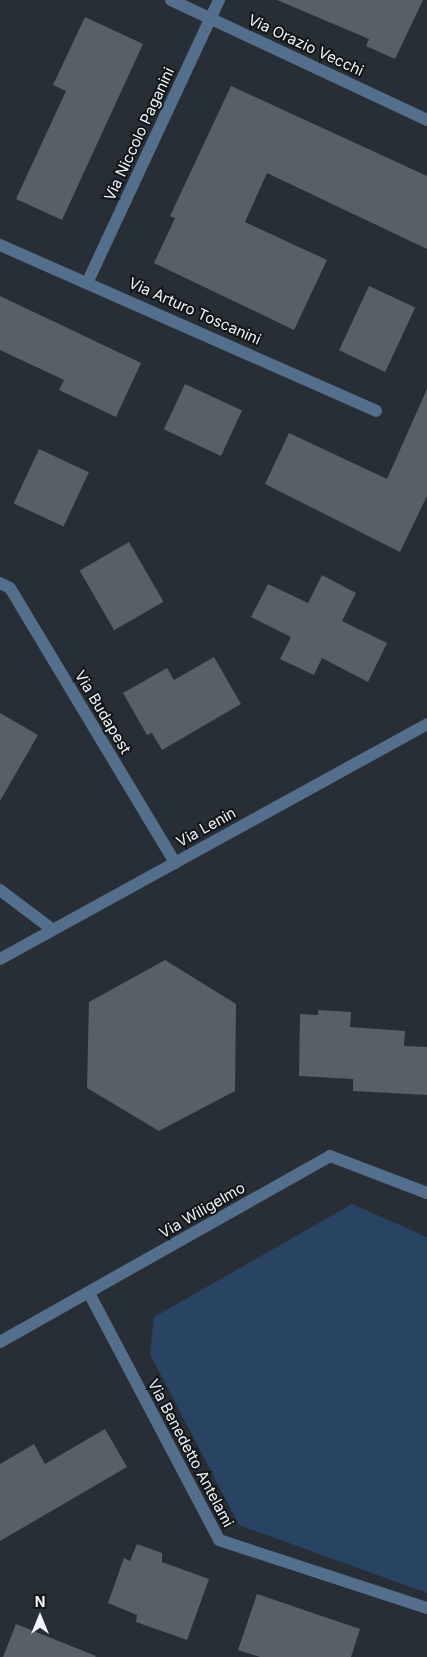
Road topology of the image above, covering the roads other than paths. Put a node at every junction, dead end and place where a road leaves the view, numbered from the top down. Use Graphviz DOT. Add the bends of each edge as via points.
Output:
graph roads {
  1 [pos="171,0"];
  2 [pos="219,0"];
  3 [pos="210,18"];
  4 [pos="427,120"];
  5 [pos="0,244"];
  6 [pos="88,281"];
  7 [pos="376,411"];
  8 [pos="0,584"];
  9 [pos="427,724"];
  10 [pos="175,863"];
  11 [pos="0,890"];
  12 [pos="53,930"];
  13 [pos="0,959"];
  14 [pos="427,1193"];
  15 [pos="89,1293"];
  16 [pos="0,1342"];
  17 [pos="427,1608"];
  1 -- 3 [label="street, Via Orazio Vecchi"];
  2 -- 3 [label="street, Via Niccolo Paganini"];
  3 -- 4 [label="street, Via Orazio Vecchi"];
  3 -- 6 [label="street, Via Niccolo Paganini"];
  5 -- 6 [label="street, Via Arturo Toscanini"];
  6 -- 7 [label="street, Via Arturo Toscanini"];
  8 -- 10 [label="street, Via Budapest" via="10,588"];
  9 -- 10 [label="street, Via Lenin"];
  10 -- 12 [label="street, Via Lenin"];
  11 -- 12 [label="street"];
  12 -- 13 [label="street, Via Lenin"];
  14 -- 15 [label="street, Via Wiligelmo" via="330,1156"];
  15 -- 16 [label="street, Via Wiligelmo"];
  15 -- 17 [label="street, Via Benedetto Antelami" via="219,1540"];
}
